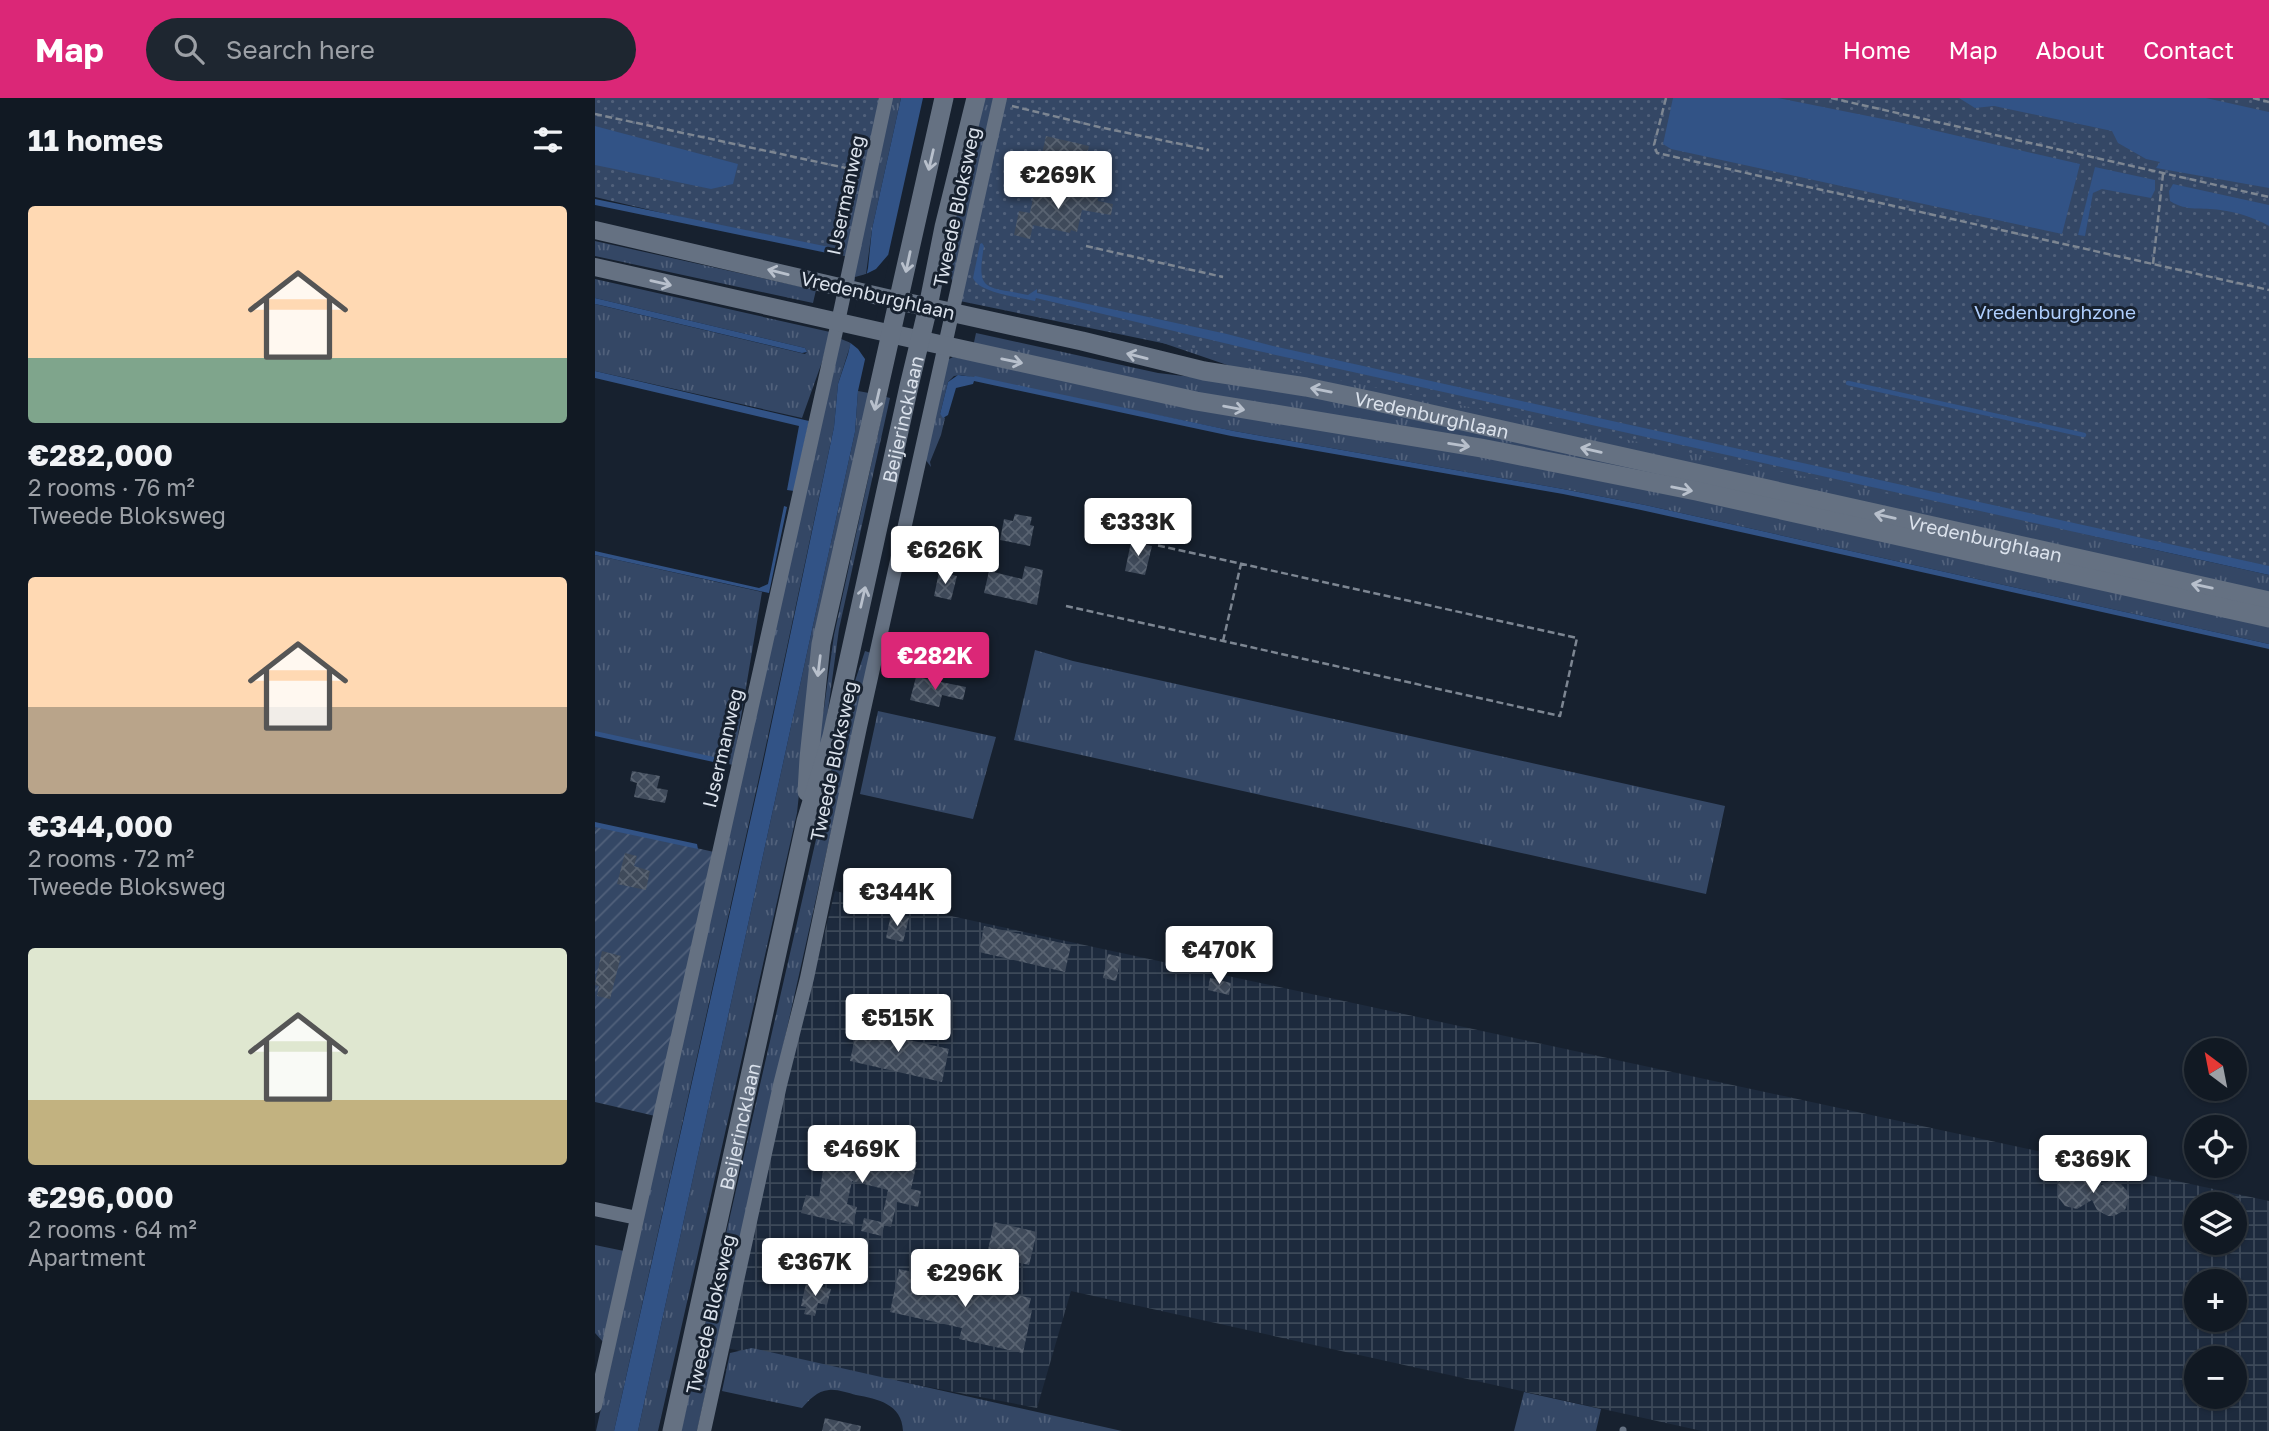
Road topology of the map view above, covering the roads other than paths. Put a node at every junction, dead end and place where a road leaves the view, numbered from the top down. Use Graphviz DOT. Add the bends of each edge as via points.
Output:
graph roads {
  1 [pos="886,98"];
  2 [pos="944,98"];
  3 [pos="976,98"];
  4 [pos="999,100"];
  5 [pos="595,230"];
  6 [pos="595,267"];
  7 [pos="851,290"];
  8 [pos="890,299"];
  9 [pos="929,307"];
  10 [pos="952,312"];
  11 [pos="844,323"];
  12 [pos="883,332"];
  13 [pos="920,341"];
  14 [pos="945,346"];
  15 [pos="2269,601"];
  16 [pos="2269,618"];
  17 [pos="806,821"];
  18 [pos="595,1209"];
  19 [pos="637,1218"];
  20 [pos="595,1406"];
  21 [pos="672,1431"];
  22 [pos="704,1431"];
  1 -- 7 [label="street, IJsermanweg"];
  2 -- 8 [label="main road, Beijerincklaan, one-way" via="916,223"];
  3 -- 9 [label="main road, Beijerincklaan"];
  4 -- 10 [label="street, Tweede Bloksweg"];
  7 -- 5 [label="street, Vredenburghlaan, one-way"];
  6 -- 11 [label="street, Vredenburghlaan, one-way"];
  7 -- 8 [label="street, Vredenburghlaan"];
  7 -- 11 [label="street, IJsermanweg"];
  8 -- 9 [label="main road, Vredenburghlaan"];
  8 -- 12 [label="main road, Beijerincklaan"];
  9 -- 10 [label="main road, Vredenburghlaan"];
  9 -- 13 [label="main road, Beijerincklaan"];
  10 -- 14 [label="street, Tweede Bloksweg"];
  15 -- 10 [label="main road, Vredenburghlaan, one-way" via="1373,401 1204,371"];
  11 -- 12 [label="street, Vredenburghlaan"];
  11 -- 19 [label="street, IJsermanweg"];
  12 -- 13 [label="main road, Vredenburghlaan"];
  12 -- 17 [label="main road, Beijerincklaan, one-way" via="821,644"];
  13 -- 14 [label="main road, Vredenburghlaan"];
  17 -- 13 [label="main road, Beijerincklaan, one-way" via="832,736"];
  14 -- 16 [label="main road, Vredenburghlaan, one-way" via="1196,401 1481,448 1696,491"];
  14 -- 22 [label="street, Tweede Bloksweg"];
  17 -- 21 [label="main road, Beijerincklaan"];
  18 -- 19 [label="street"];
  19 -- 20 [label="street, IJsermanweg"];
}
